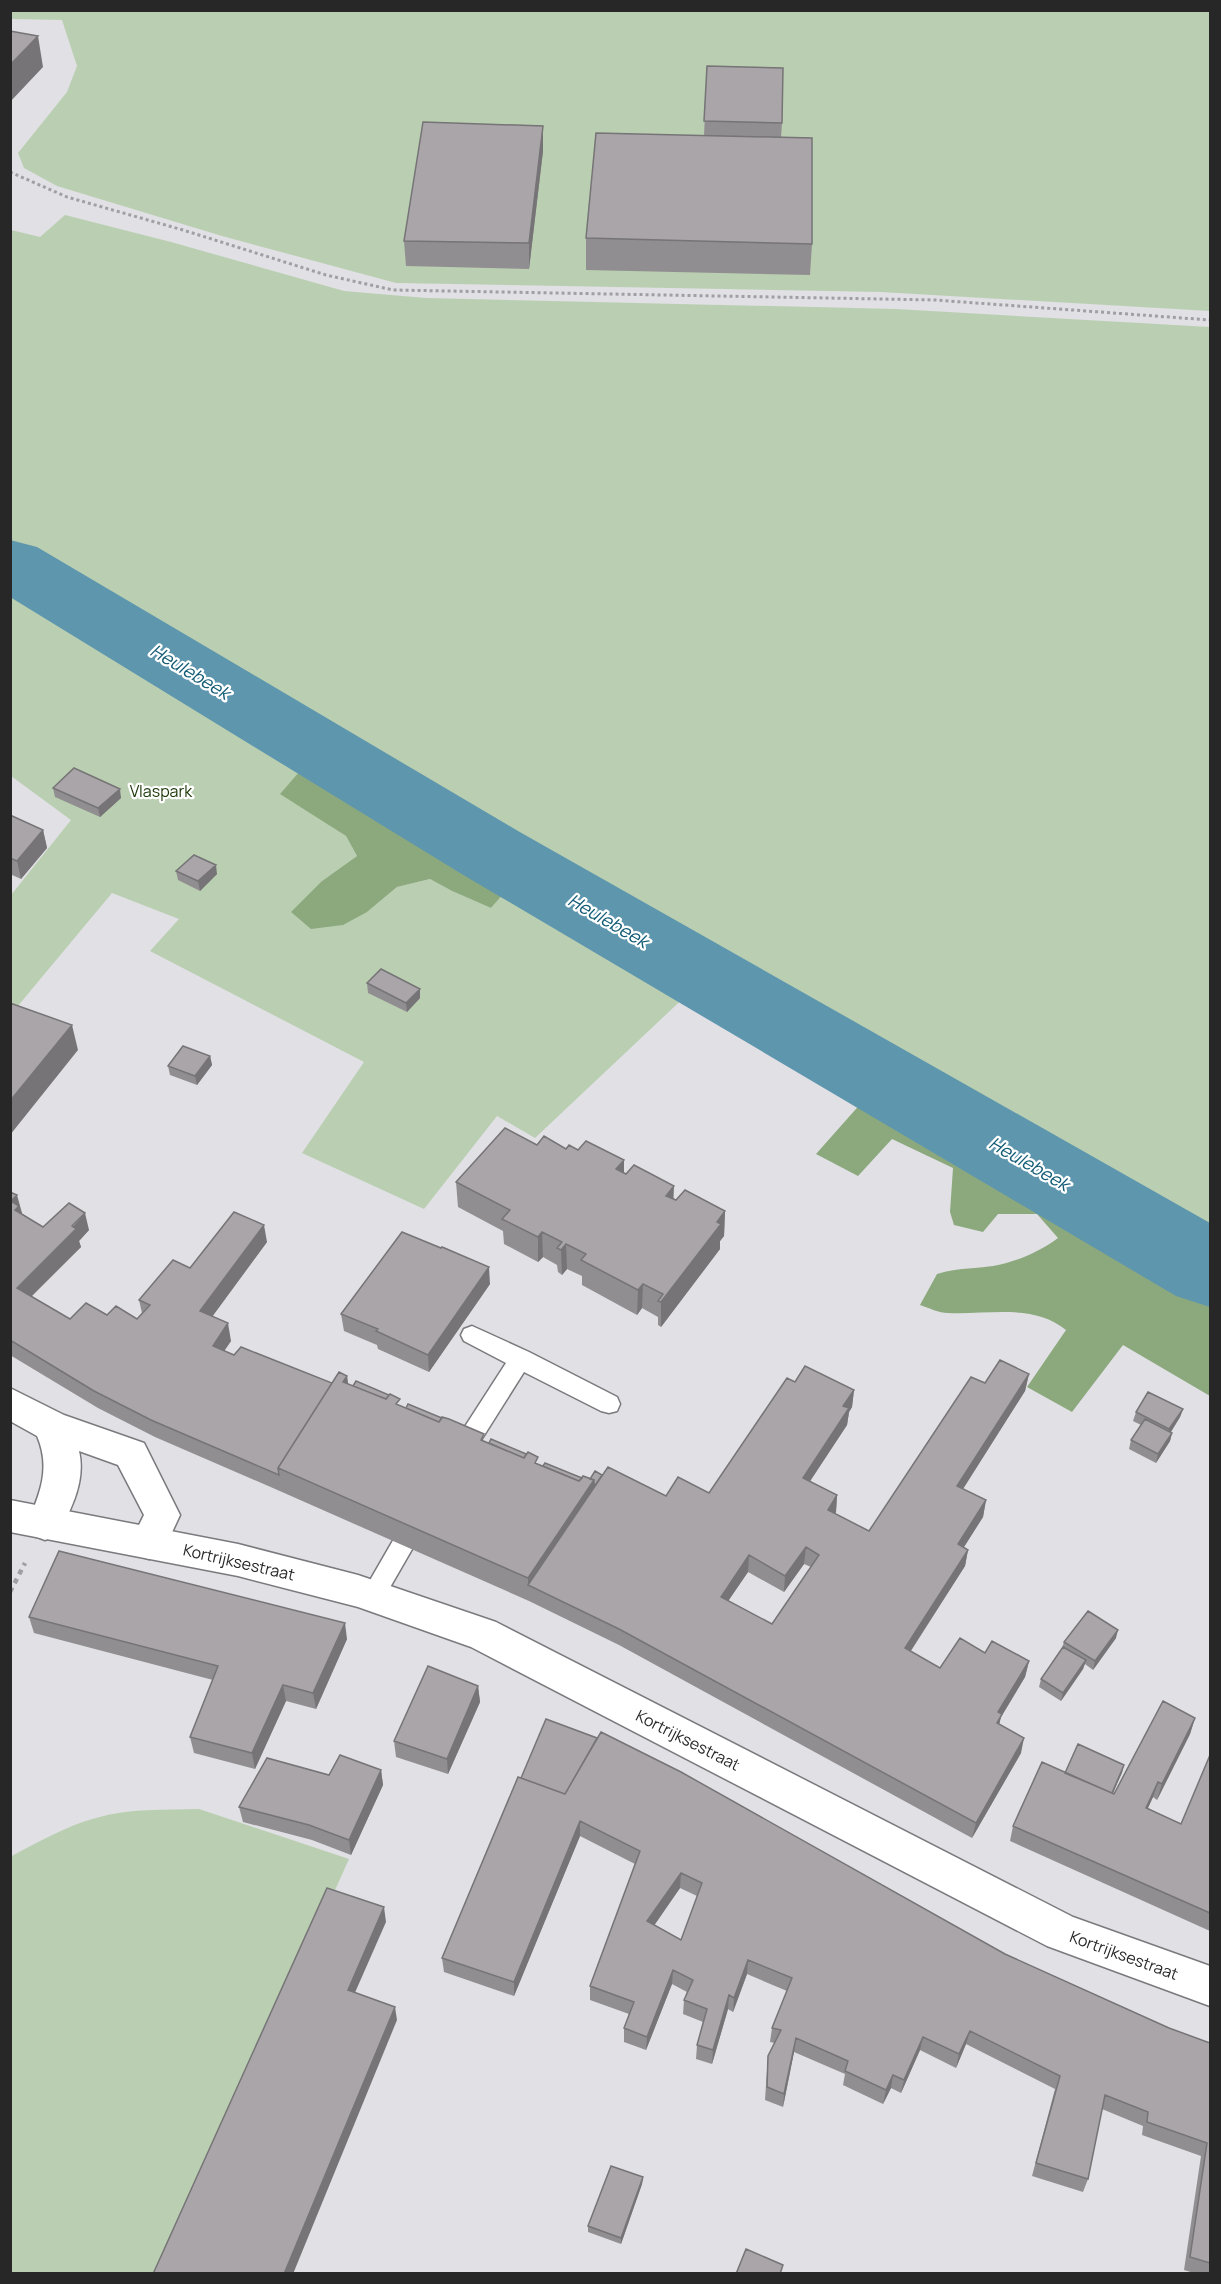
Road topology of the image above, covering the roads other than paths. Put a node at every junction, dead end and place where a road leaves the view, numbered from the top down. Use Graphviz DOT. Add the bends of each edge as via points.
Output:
graph roads {
  1 [pos="472,1335"];
  2 [pos="521,1358"];
  3 [pos="10,1403"];
  4 [pos="609,1404"];
  5 [pos="51,1426"];
  6 [pos="463,1449"];
  7 [pos="28,1520"];
  8 [pos="149,1543"];
  9 [pos="403,1544"];
  10 [pos="373,1596"];
  11 [pos="1210,1986"];
  1 -- 2 [label="lane"];
  2 -- 4 [label="lane"];
  2 -- 6 [label="lane"];
  3 -- 5 [label="street"];
  5 -- 7 [label="street, Kortrijksestraat" via="63,1450 64,1474"];
  5 -- 8 [label="street" via="131,1454 162,1515"];
  7 -- 8 [label="street, Kortrijksestraat"];
  8 -- 10 [label="street, Kortrijksestraat" via="238,1560"];
  9 -- 10 [label="lane"];
  10 -- 11 [label="street, Kortrijksestraat" via="483,1634 1062,1932"];
}
